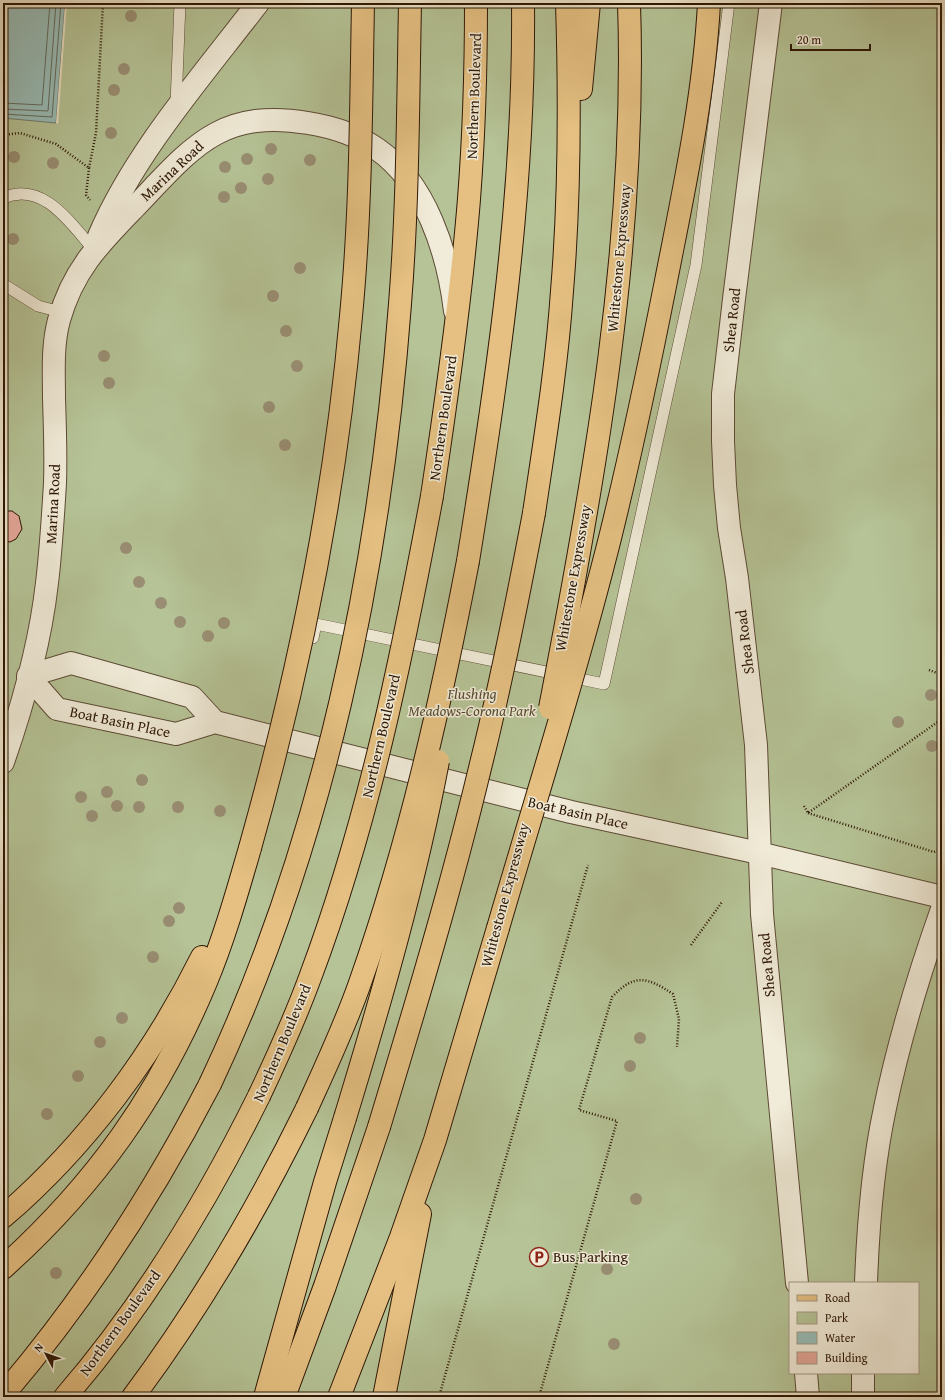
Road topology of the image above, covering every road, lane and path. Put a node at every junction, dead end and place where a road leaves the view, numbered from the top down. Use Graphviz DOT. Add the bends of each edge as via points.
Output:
graph roads {
  1 [pos="103,3"];
  2 [pos="180,3"];
  3 [pos="258,3"];
  4 [pos="363,3"];
  5 [pos="410,3"];
  6 [pos="476,3"];
  7 [pos="524,3"];
  8 [pos="567,3"];
  9 [pos="589,3"];
  10 [pos="629,3"];
  11 [pos="709,3"];
  12 [pos="728,3"];
  13 [pos="771,3"];
  14 [pos="176,111"];
  15 [pos="3,136"];
  16 [pos="3,198"];
  17 [pos="94,250"];
  18 [pos="3,284"];
  19 [pos="562,291"];
  20 [pos="61,312"];
  21 [pos="456,323"];
  22 [pos="468,561"];
  23 [pos="929,670"];
  24 [pos="942,675"];
  25 [pos="28,676"];
  26 [pos="942,720"];
  27 [pos="215,722"];
  28 [pos="288,741"];
  29 [pos="3,762"];
  30 [pos="804,806"];
  31 [pos="808,813"];
  32 [pos="250,848"];
  33 [pos="942,849"];
  34 [pos="759,853"];
  35 [pos="588,865"];
  36 [pos="942,897"];
  37 [pos="722,902"];
  38 [pos="942,909"];
  39 [pos="498,928"];
  40 [pos="691,945"];
  41 [pos="677,1047"];
  42 [pos="435,1140"];
  43 [pos="3,1217"];
  44 [pos="3,1268"];
  45 [pos="797,1282"];
  46 [pos="866,1282"];
  47 [pos="806,1374"];
  48 [pos="864,1374"];
  49 [pos="3,1395"];
  50 [pos="65,1397"];
  51 [pos="133,1397"];
  52 [pos="265,1397"];
  53 [pos="284,1397"];
  54 [pos="339,1397"];
  55 [pos="384,1397"];
  56 [pos="439,1397"];
  57 [pos="539,1397"];
  58 [pos="808,1397"];
  59 [pos="863,1397"];
  1 -- 15 [label="path" via="96,133 88,168 56,144 20,134"];
  2 -- 14 [label="lane"];
  3 -- 14 [label="street, Marina Road"];
  4 -- 32 [label="main road, bridge" via="355,265 341,414 308,612 279,742"];
  5 -- 49 [label="main road, bridge" via="400,301 386,446 363,592 333,730 295,869 263,964 210,1084 156,1182 110,1256 56,1330"];
  6 -- 21 [label="main road, Northern Boulevard" via="472,158"];
  7 -- 22 [label="main road" via="522,117 514,224 493,409"];
  8 -- 19 [label="main road" via="570,141"];
  9 -- 19 [label="main road"];
  10 -- 39 [label="main road, Whitestone Expressway, bridge" via="627,173 619,270 602,407 545,731"];
  11 -- 39 [label="main road, bridge" via="704,65 690,161 610,539"];
  12 -- 28 [label="lane" via="696,265 604,684 316,624"];
  13 -- 34 [label="street, Shea Road" via="724,394 724,485 756,745"];
  14 -- 17 [label="street, Marina Road" via="124,185"];
  16 -- 17 [label="lane" via="19,193 39,196 48,201"];
  17 -- 20 [label="street, Marina Road" via="76,279"];
  17 -- 21 [label="street, Marina Road" via="183,157 215,134 252,120 294,120 316,124 341,130 374,146 399,167 412,185 430,220 444,260"];
  18 -- 20 [label="lane" via="38,306"];
  19 -- 53 [label="main road, bridge" via="534,513 503,671 474,795 431,956 379,1127"];
  20 -- 25 [label="street, Marina Road" via="54,343 55,477 47,584 40,631"];
  21 -- 50 [label="main road, Northern Boulevard, bridge" via="432,496 400,656 356,838 311,975 260,1096 232,1151 184,1233 128,1315"];
  22 -- 51 [label="main road, bridge" via="427,751 390,888 361,981 307,1108 280,1164 233,1249 189,1319"];
  22 -- 52 [label="main road, bridge" via="456,657 423,838 397,940 317,1209"];
  23 -- 24 [label="path"];
  25 -- 27 [label="street" via="71,663 192,697"];
  25 -- 27 [label="street, Boat Basin Place" via="57,709 176,734"];
  25 -- 29 [label="street, Marina Road" via="17,723"];
  26 -- 31 [label="path"];
  27 -- 28 [label="street, Boat Basin Place"];
  28 -- 34 [label="street, Boat Basin Place" via="572,812"];
  30 -- 31 [label="path"];
  31 -- 33 [label="path" via="934,852"];
  32 -- 43 [label="main road" via="234,890 193,975 161,1032 138,1066 73,1147"];
  32 -- 44 [label="main road" via="211,968 162,1072 133,1121 95,1172 58,1215"];
  34 -- 36 [label="street, Boat Basin Place"];
  34 -- 45 [label="street, Shea Road" via="762,914"];
  35 -- 56 [label="path"];
  37 -- 40 [label="path"];
  38 -- 46 [label="street" via="908,1015 884,1109"];
  39 -- 42 [label="main road, Whitestone Expressway"];
  41 -- 57 [label="path" via="680,1019 673,994 658,984 642,979 624,984 612,997 579,1110 617,1121"];
  42 -- 54 [label="main road" via="401,1237"];
  42 -- 55 [label="main road"];
  47 -- 58 [label="street"];
  48 -- 59 [label="street"];
}
